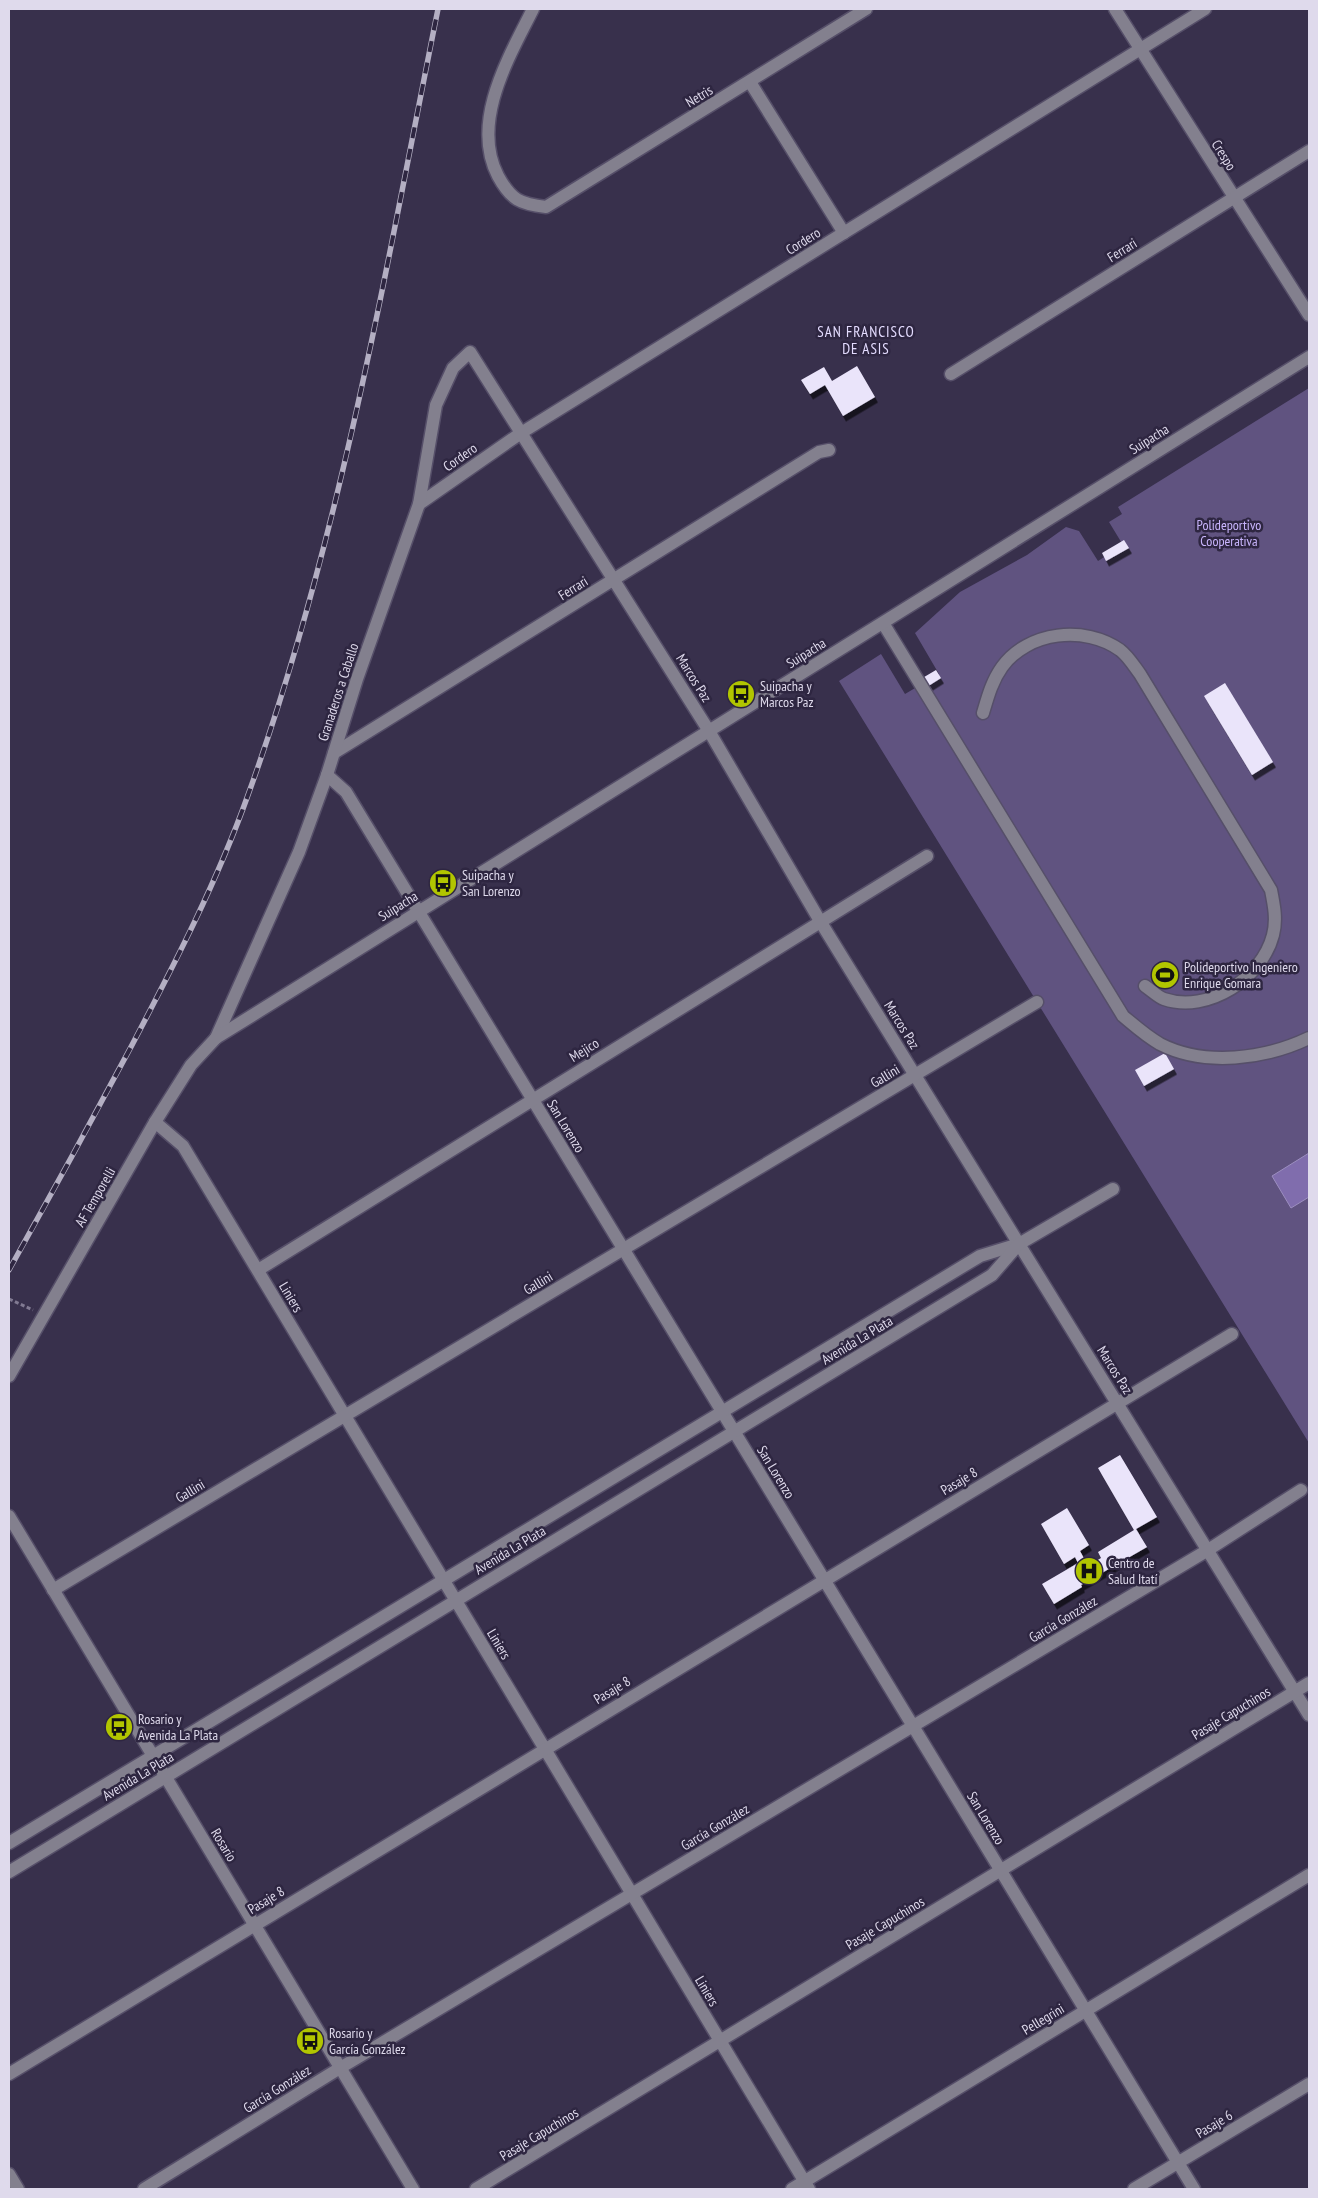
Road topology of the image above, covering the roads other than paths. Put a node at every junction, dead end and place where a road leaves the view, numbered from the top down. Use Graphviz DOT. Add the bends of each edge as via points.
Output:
graph roads {
  1 [pos="532,9"];
  2 [pos="866,9"];
  3 [pos="1115,9"];
  4 [pos="1205,9"];
  5 [pos="1140,49"];
  6 [pos="750,82"];
  7 [pos="1309,151"];
  8 [pos="1234,198"];
  9 [pos="844,233"];
  10 [pos="1309,315"];
  11 [pos="470,352"];
  12 [pos="1309,357"];
  13 [pos="951,374"];
  14 [pos="521,433"];
  15 [pos="829,450"];
  16 [pos="419,504"];
  17 [pos="614,580"];
  18 [pos="883,623"];
  19 [pos="983,713"];
  20 [pos="709,731"];
  21 [pos="334,753"];
  22 [pos="327,775"];
  23 [pos="927,856"];
  24 [pos="418,911"];
  25 [pos="820,921"];
  26 [pos="1145,986"];
  27 [pos="1038,1002"];
  28 [pos="216,1038"];
  29 [pos="1309,1039"];
  30 [pos="915,1075"];
  31 [pos="532,1100"];
  32 [pos="155,1122"];
  33 [pos="1113,1188"];
  34 [pos="1019,1244"];
  35 [pos="623,1250"];
  36 [pos="258,1270"];
  37 [pos="1232,1334"];
  38 [pos="9,1376"];
  39 [pos="1117,1403"];
  40 [pos="722,1412"];
  41 [pos="345,1416"];
  42 [pos="734,1432"];
  43 [pos="1301,1490"];
  44 [pos="9,1516"];
  45 [pos="1208,1550"];
  46 [pos="444,1580"];
  47 [pos="824,1580"];
  48 [pos="53,1590"];
  49 [pos="456,1601"];
  50 [pos="1309,1683"];
  51 [pos="1295,1692"];
  52 [pos="1309,1715"];
  53 [pos="913,1727"];
  54 [pos="545,1749"];
  55 [pos="153,1756"];
  56 [pos="166,1777"];
  57 [pos="9,1843"];
  58 [pos="1000,1871"];
  59 [pos="9,1872"];
  60 [pos="1309,1875"];
  61 [pos="632,1894"];
  62 [pos="254,1925"];
  63 [pos="1085,2011"];
  64 [pos="720,2041"];
  65 [pos="340,2068"];
  66 [pos="9,2074"];
  67 [pos="1309,2084"];
  68 [pos="1178,2163"];
  69 [pos="9,2174"];
  70 [pos="806,2185"];
  71 [pos="18,2189"];
  72 [pos="144,2189"];
  73 [pos="413,2189"];
  74 [pos="476,2189"];
  75 [pos="792,2189"];
  76 [pos="1134,2189"];
  77 [pos="1194,2189"];
  1 -- 6 [label="street, Netris" via="503,70 489,120 491,162 505,189 524,205 546,207"];
  2 -- 6 [label="street, Netris"];
  3 -- 5 [label="street, Crespo"];
  4 -- 5 [label="street, Cordero"];
  5 -- 8 [label="street, Crespo"];
  5 -- 9 [label="street, Cordero"];
  6 -- 9 [label="street"];
  7 -- 8 [label="street, Ferrari"];
  8 -- 10 [label="street, Crespo"];
  8 -- 13 [label="street, Ferrari"];
  9 -- 14 [label="street, Cordero"];
  11 -- 14 [label="street, Marcos Paz"];
  11 -- 16 [label="street, Granaderos a Caballo" via="453,368 436,406"];
  12 -- 18 [label="street, Suipacha"];
  14 -- 16 [label="street, Cordero"];
  14 -- 17 [label="street, Marcos Paz"];
  15 -- 17 [label="street, Ferrari" via="819,452"];
  16 -- 21 [label="street, Granaderos a Caballo"];
  17 -- 20 [label="street, Marcos Paz"];
  17 -- 21 [label="street, Ferrari"];
  18 -- 20 [label="street, Suipacha"];
  18 -- 29 [label="street" via="1123,1016 1161,1044 1195,1056 1228,1058 1260,1055"];
  19 -- 26 [label="street" via="990,688 1003,666 1023,648 1046,638 1072,634 1098,639 1121,651 1140,674 1271,890 1275,913 1273,936 1264,956 1248,976 1221,995 1190,1002 1164,999"];
  20 -- 24 [label="street, Suipacha"];
  20 -- 25 [label="street, Marcos Paz"];
  21 -- 22 [label="street, Granaderos a Caballo"];
  22 -- 24 [label="street, San Lorenzo" via="346,792"];
  22 -- 28 [label="street, Granaderos a Caballo" via="298,852"];
  23 -- 25 [label="street, Mejico"];
  24 -- 28 [label="street, Suipacha"];
  24 -- 31 [label="street, San Lorenzo"];
  25 -- 30 [label="street, Marcos Paz"];
  25 -- 31 [label="street, Mejico"];
  27 -- 30 [label="street, Gallini"];
  28 -- 32 [label="street, AF Temporelli" via="191,1065"];
  30 -- 34 [label="street, Marcos Paz"];
  30 -- 35 [label="street, Gallini"];
  31 -- 35 [label="street, San Lorenzo"];
  31 -- 36 [label="street, Mejico"];
  32 -- 36 [label="street, Liniers" via="183,1146"];
  32 -- 38 [label="street, AF Temporelli"];
  33 -- 34 [label="street, Avenida La Plata"];
  34 -- 39 [label="street, Marcos Paz"];
  34 -- 40 [label="street, Avenida La Plata" via="980,1256"];
  34 -- 42 [label="street, Avenida La Plata" via="992,1275"];
  35 -- 40 [label="street, San Lorenzo"];
  35 -- 41 [label="street, Gallini"];
  36 -- 41 [label="street, Liniers"];
  37 -- 39 [label="street, Pasaje 8"];
  39 -- 45 [label="street, Marcos Paz"];
  39 -- 47 [label="street, Pasaje 8"];
  40 -- 42 [label="street, San Lorenzo"];
  40 -- 46 [label="street, Avenida La Plata"];
  41 -- 46 [label="street, Liniers"];
  41 -- 48 [label="street, Gallini"];
  42 -- 47 [label="street, San Lorenzo"];
  42 -- 49 [label="street, Avenida La Plata"];
  43 -- 45 [label="street, García González"];
  44 -- 48 [label="street, Rosario"];
  45 -- 51 [label="street, Marcos Paz"];
  45 -- 53 [label="street, García González"];
  46 -- 49 [label="street, Liniers"];
  46 -- 55 [label="street, Avenida La Plata"];
  47 -- 53 [label="street, San Lorenzo"];
  47 -- 54 [label="street, Pasaje 8"];
  48 -- 55 [label="street, Rosario"];
  49 -- 54 [label="street, Liniers"];
  49 -- 56 [label="street, Avenida La Plata"];
  50 -- 51 [label="street, Pasaje Capuchinos"];
  51 -- 52 [label="street, Marcos Paz"];
  51 -- 58 [label="street, Pasaje Capuchinos"];
  53 -- 58 [label="street, San Lorenzo"];
  53 -- 61 [label="street, García González"];
  54 -- 61 [label="street, Liniers"];
  54 -- 62 [label="street, Pasaje 8"];
  55 -- 56 [label="street, Rosario"];
  55 -- 57 [label="street, Avenida La Plata"];
  56 -- 59 [label="street, Avenida La Plata"];
  56 -- 62 [label="street, Rosario"];
  58 -- 63 [label="street, San Lorenzo"];
  58 -- 64 [label="street, Pasaje Capuchinos"];
  60 -- 63 [label="street, Pellegrini"];
  61 -- 64 [label="street, Liniers"];
  61 -- 65 [label="street, García González"];
  62 -- 65 [label="street, Rosario"];
  62 -- 66 [label="street, Pasaje 8"];
  63 -- 68 [label="street, San Lorenzo"];
  63 -- 70 [label="street, Pellegrini"];
  64 -- 70 [label="street, Liniers"];
  64 -- 74 [label="street, Pasaje Capuchinos"];
  65 -- 72 [label="street, García González"];
  65 -- 73 [label="street, Rosario"];
  67 -- 68 [label="street, Pasaje 6"];
  68 -- 76 [label="street, Pasaje 6"];
  68 -- 77 [label="street, San Lorenzo"];
  69 -- 71 [label="street"];
  70 -- 75 [label="street, Pellegrini"];
}
